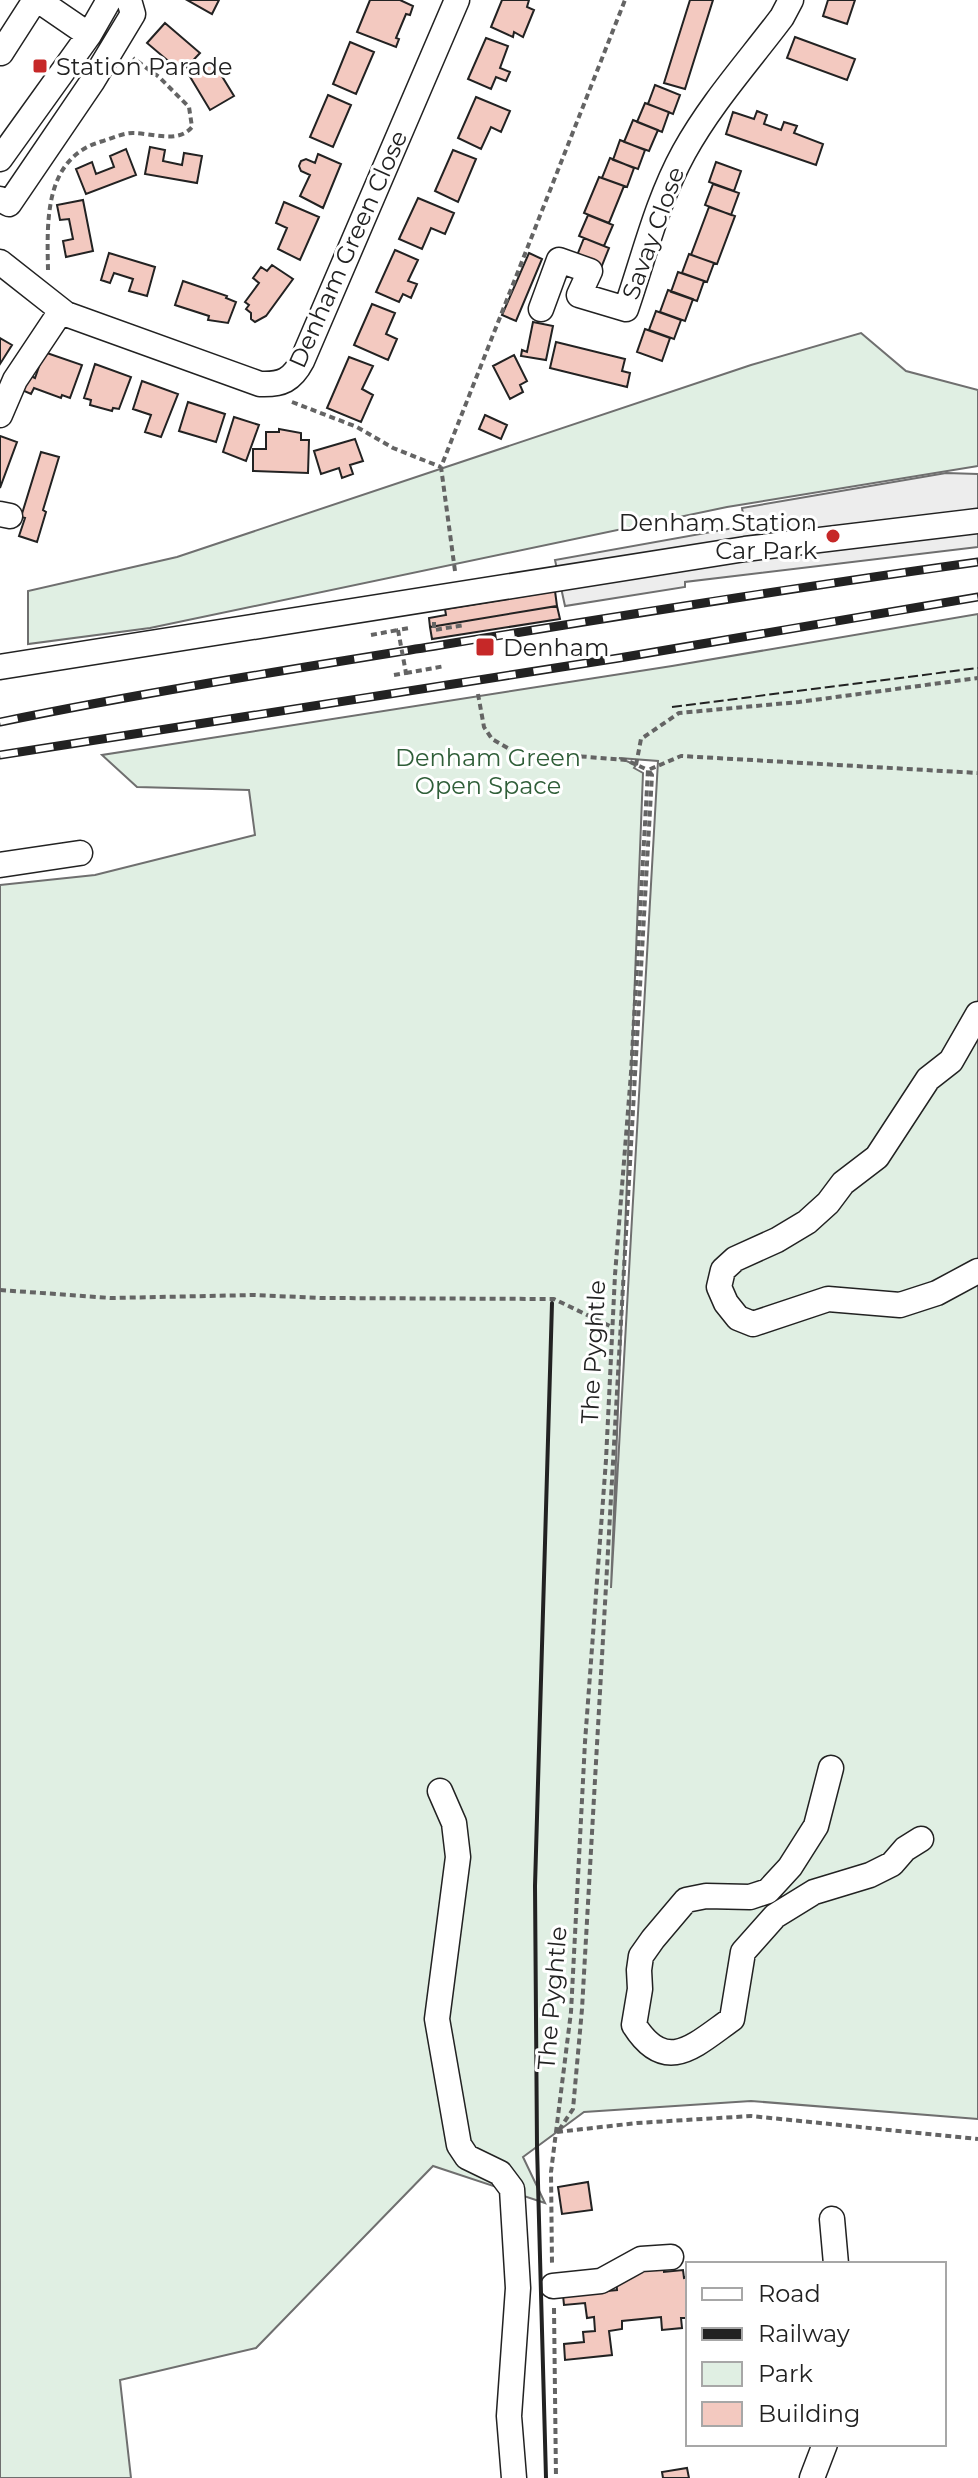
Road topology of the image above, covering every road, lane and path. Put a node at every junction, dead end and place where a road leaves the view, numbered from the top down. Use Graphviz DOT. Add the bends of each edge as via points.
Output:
graph roads {
  1 [pos="37,0"];
  2 [pos="109,0"];
  3 [pos="129,0"];
  4 [pos="457,0"];
  5 [pos="625,0"];
  6 [pos="791,0"];
  7 [pos="89,35"];
  8 [pos="115,45"];
  9 [pos="1,53"];
  10 [pos="0,159"];
  11 [pos="3,206"];
  12 [pos="0,262"];
  13 [pos="48,272"];
  14 [pos="541,309"];
  15 [pos="61,311"];
  16 [pos="279,385"];
  17 [pos="0,415"];
  18 [pos="441,467"];
  19 [pos="978,521"];
  20 [pos="455,571"];
  21 [pos="447,620"];
  22 [pos="465,625"];
  23 [pos="410,628"];
  24 [pos="398,630"];
  25 [pos="371,635"];
  26 [pos="445,666"];
  27 [pos="0,667"];
  28 [pos="406,673"];
  29 [pos="394,675"];
  30 [pos="978,678"];
  31 [pos="478,694"];
  32 [pos="636,765"];
  33 [pos="648,770"];
  34 [pos="978,773"];
  35 [pos="80,853"];
  36 [pos="0,865"];
  37 [pos="978,1014"];
  38 [pos="978,1271"];
  39 [pos="0,1290"];
  40 [pos="612,1327"];
  41 [pos="831,1768"];
  42 [pos="440,1791"];
  43 [pos="921,1839"];
  44 [pos="557,2132"];
  45 [pos="978,2139"];
  46 [pos="832,2219"];
  47 [pos="671,2257"];
  48 [pos="836,2262"];
  49 [pos="553,2286"];
  50 [pos="824,2446"];
  51 [pos="514,2478"];
  52 [pos="812,2478"];
  1 -- 7 [label="street"];
  1 -- 9 [label="street"];
  2 -- 7 [label="street"];
  3 -- 8 [label="street" via="133,14"];
  4 -- 16 [label="street, Denham Green Close" via="302,361 294,376"];
  5 -- 18 [label="path"];
  6 -- 14 [label="street, Savay Close" via="683,153 626,309 579,295 590,271 559,260"];
  7 -- 10 [label="street"];
  8 -- 11 [label="street"];
  8 -- 13 [label="path" via="189,107 192,127 173,136 130,133 94,143 68,160 53,187"];
  12 -- 15 [label="street, Denham Green Close"];
  15 -- 16 [label="street, Denham Green Close" via="260,384"];
  15 -- 17 [label="street" via="15,380"];
  16 -- 18 [label="path" via="287,400"];
  18 -- 20 [label="path"];
  19 -- 27 [label="street" via="745,549"];
  21 -- 22 [label="path" via="432,622 434,630"];
  23 -- 24 [label="path, bridge"];
  24 -- 25 [label="path"];
  24 -- 28 [label="path, bridge"];
  26 -- 28 [label="path"];
  28 -- 29 [label="path, bridge"];
  30 -- 32 [label="path" via="679,713 641,739"];
  31 -- 32 [label="path" via="484,727 492,739 513,751 601,756"];
  32 -- 33 [label="path"];
  33 -- 34 [label="path" via="681,756"];
  33 -- 40 [label="path, The Pyghtle"];
  33 -- 44 [label="path" via="652,775 647,890 582,2009 573,2109"];
  35 -- 36 [label="street"];
  37 -- 38 [label="street" via="951,1061 928,1079 877,1157 843,1183 807,1222 735,1259 723,1270 719,1287 738,1318 753,1324 828,1299 900,1305"];
  39 -- 40 [label="path" via="111,1298 554,1299"];
  40 -- 44 [label="path, The Pyghtle" via="571,2012"];
  41 -- 43 [label="street" via="816,1826 768,1891 750,1897 686,1900 641,1956 634,2025 655,2049 671,2053 691,2048 732,2019 743,1952 775,1916 814,1892 892,1864"];
  42 -- 51 [label="street" via="454,1823 458,1857 437,2019 440,2041 459,2145 467,2157 500,2173 512,2189 516,2218 509,2416"];
  44 -- 45 [label="path" via="751,2116"];
  46 -- 48 [label="street"];
  47 -- 49 [label="street" via="641,2259 601,2281"];
  50 -- 52 [label="street"];
}
